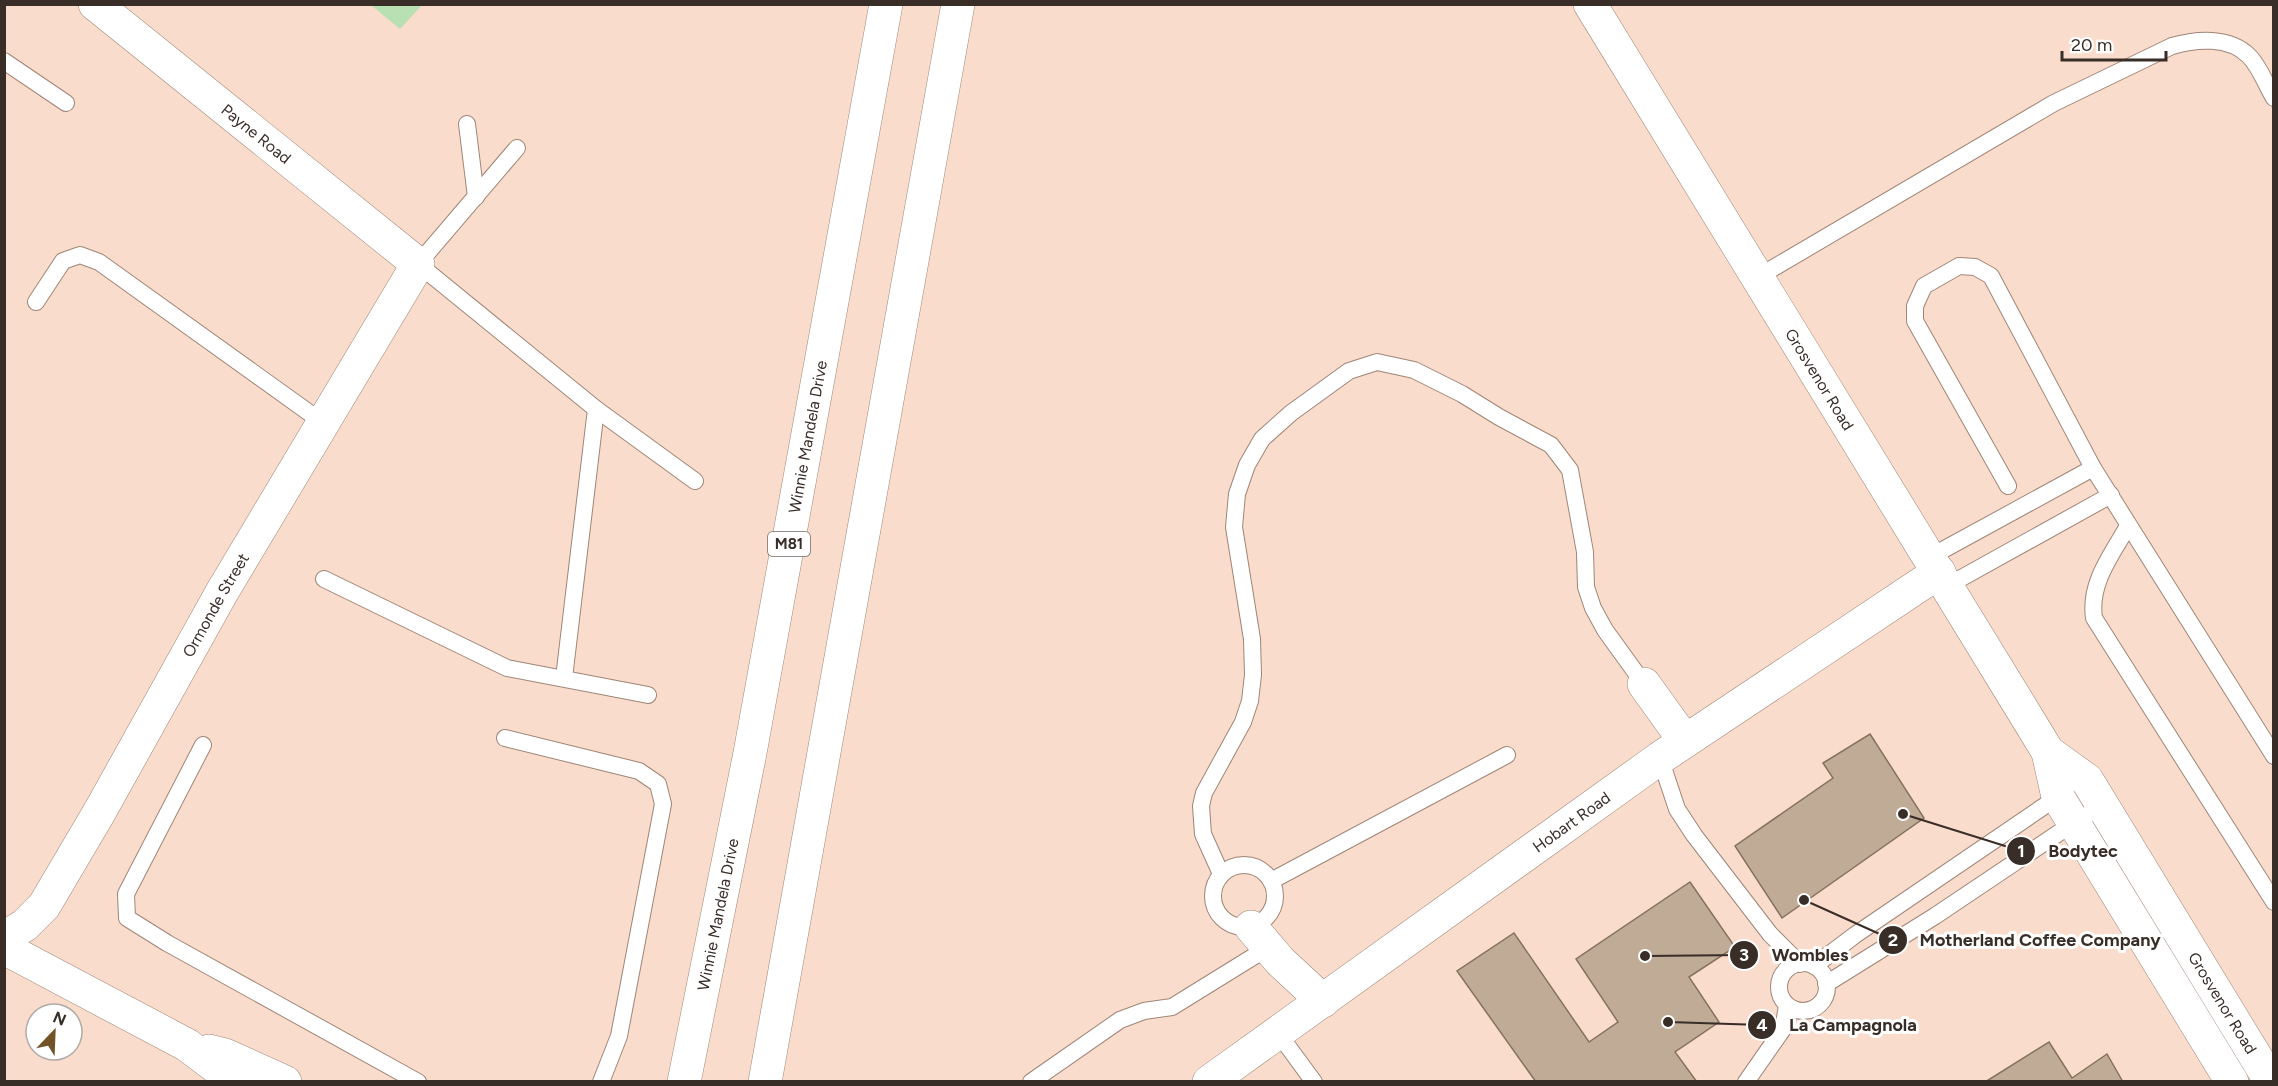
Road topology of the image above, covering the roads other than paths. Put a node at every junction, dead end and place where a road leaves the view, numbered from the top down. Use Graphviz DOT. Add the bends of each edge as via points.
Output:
graph roads {
  1 [pos="95,4"];
  2 [pos="886,4"];
  3 [pos="958,4"];
  4 [pos="1590,4"];
  5 [pos="4,61"];
  6 [pos="2274,98"];
  7 [pos="66,103"];
  8 [pos="467,124"];
  9 [pos="518,148"];
  10 [pos="477,197"];
  11 [pos="418,264"];
  12 [pos="1758,277"];
  13 [pos="36,302"];
  14 [pos="596,409"];
  15 [pos="322,422"];
  16 [pos="2093,468"];
  17 [pos="695,481"];
  18 [pos="2008,486"];
  19 [pos="2111,495"];
  20 [pos="2128,526"];
  21 [pos="1939,572"];
  22 [pos="324,579"];
  23 [pos="564,678"];
  24 [pos="1644,684"];
  25 [pos="648,695"];
  26 [pos="505,738"];
  27 [pos="203,745"];
  28 [pos="1673,750"];
  29 [pos="2048,752"];
  30 [pos="1508,755"];
  31 [pos="2274,756"];
  32 [pos="2095,792"];
  33 [pos="2067,809"];
  34 [pos="1221,874"];
  35 [pos="1271,881"];
  36 [pos="2274,902"];
  37 [pos="1770,934"];
  38 [pos="1260,937"];
  39 [pos="4,938"];
  40 [pos="4,948"];
  41 [pos="1807,965"];
  42 [pos="1781,976"];
  43 [pos="1826,984"];
  44 [pos="1323,1001"];
  45 [pos="1787,1005"];
  46 [pos="1278,1033"];
  47 [pos="187,1045"];
  48 [pos="410,1080"];
  49 [pos="236,1082"];
  50 [pos="285,1082"];
  51 [pos="601,1082"];
  52 [pos="684,1082"];
  53 [pos="765,1082"];
  54 [pos="1031,1082"];
  55 [pos="1209,1082"];
  56 [pos="1314,1082"];
  57 [pos="1746,1082"];
  58 [pos="2232,1082"];
  59 [pos="2271,1082"];
  1 -- 11 [label="street, Payne Road"];
  2 -- 52 [label="street, Winnie Mandela Drive / M81" via="750,753"];
  3 -- 53 [label="street"];
  4 -- 12 [label="street, Grosvenor Road"];
  5 -- 7 [label="lane"];
  6 -- 12 [label="lane" via="2248,55 2227,43 2193,40 2172,46 2054,103"];
  8 -- 10 [label="lane"];
  9 -- 10 [label="lane"];
  10 -- 11 [label="lane"];
  11 -- 14 [label="lane"];
  11 -- 15 [label="street, Ormonde Street"];
  12 -- 21 [label="street, Grosvenor Road"];
  13 -- 15 [label="lane" via="63,261 80,255 99,262"];
  14 -- 17 [label="lane"];
  14 -- 23 [label="lane"];
  15 -- 39 [label="street, Ormonde Street" via="44,906"];
  16 -- 18 [label="lane" via="1991,276 1975,267 1959,266 1924,286 1915,306 1915,321"];
  16 -- 19 [label="lane"];
  16 -- 21 [label="lane"];
  19 -- 20 [label="lane"];
  19 -- 21 [label="lane"];
  20 -- 31 [label="lane"];
  20 -- 36 [label="lane" via="2099,577 2092,601 2094,618"];
  21 -- 28 [label="street, Hobart Road"];
  21 -- 29 [label="street, Grosvenor Road"];
  22 -- 23 [label="lane" via="507,668"];
  23 -- 25 [label="lane"];
  24 -- 28 [label="street"];
  24 -- 34 [label="lane" via="1593,608 1586,587 1585,552 1570,470 1551,445 1414,370 1377,362 1349,371 1262,439 1247,465 1237,495 1234,527 1252,639 1253,675 1243,722 1204,793 1201,806 1203,834"];
  26 -- 51 [label="lane" via="639,771 658,784 663,804 619,1036"];
  27 -- 48 [label="lane" via="126,894 127,918"];
  28 -- 37 [label="lane" via="1677,809"];
  28 -- 44 [label="street, Hobart Road"];
  29 -- 32 [label="street, Grosvenor Road"];
  29 -- 33 [label="street, Grosvenor Road"];
  30 -- 35 [label="lane"];
  32 -- 33 [label="lane"];
  32 -- 33 [label="lane"];
  32 -- 59 [label="street, Grosvenor Road"];
  33 -- 41 [label="lane"];
  33 -- 43 [label="lane" via="1935,916"];
  33 -- 58 [label="street, Grosvenor Road"];
  34 -- 35 [label="lane" via="1242,865 1254,867"];
  34 -- 38 [label="lane" via="1214,888 1213,904 1221,918"];
  35 -- 38 [label="lane" via="1275,903 1262,922"];
  37 -- 41 [label="lane"];
  37 -- 42 [label="lane"];
  38 -- 44 [label="street"];
  38 -- 54 [label="lane" via="1172,1007 1120,1020"];
  40 -- 47 [label="street"];
  41 -- 42 [label="lane" via="1793,965"];
  41 -- 43 [label="lane" via="1824,976"];
  42 -- 45 [label="lane" via="1779,992"];
  43 -- 45 [label="lane" via="1826,994 1815,1007 1798,1010"];
  44 -- 46 [label="street, Hobart Road"];
  45 -- 57 [label="lane" via="1782,1029"];
  46 -- 55 [label="street, Hobart Road"];
  46 -- 56 [label="lane"];
  47 -- 49 [label="street"];
  47 -- 50 [label="street" via="225,1055"];
}
